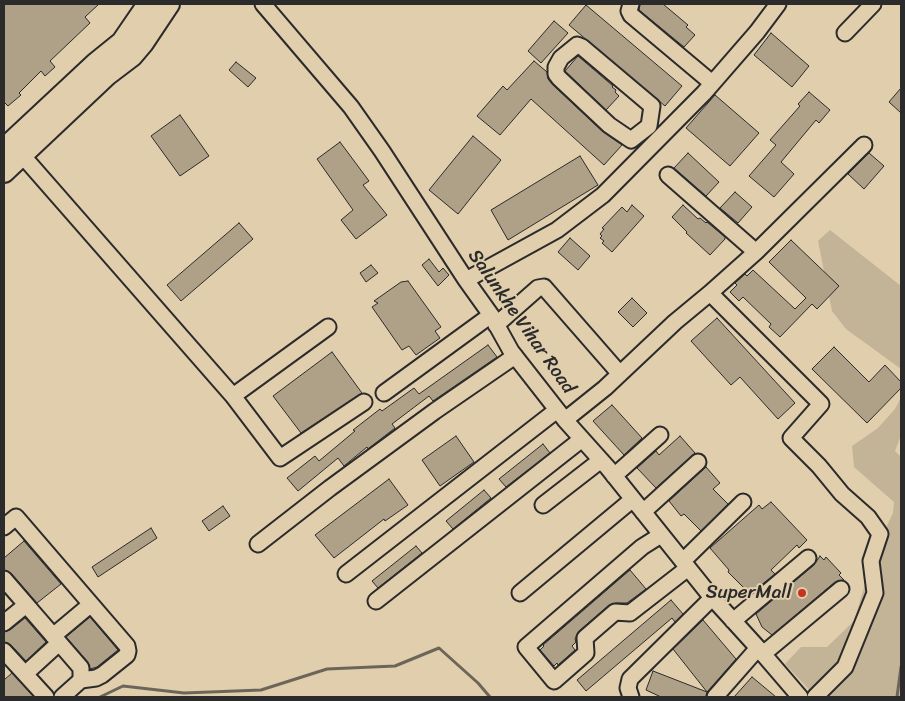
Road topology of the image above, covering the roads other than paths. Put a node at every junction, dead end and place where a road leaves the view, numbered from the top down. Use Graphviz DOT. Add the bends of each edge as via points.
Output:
graph roads {
  1 [pos="148,4"];
  2 [pos="169,4"];
  3 [pos="263,4"];
  4 [pos="631,4"];
  5 [pos="778,4"];
  6 [pos="873,4"];
  7 [pos="845,33"];
  8 [pos="117,58"];
  9 [pos="712,83"];
  10 [pos="649,126"];
  11 [pos="662,136"];
  12 [pos="864,144"];
  13 [pos="13,152"];
  14 [pos="4,172"];
  15 [pos="668,175"];
  16 [pos="756,252"];
  17 [pos="466,280"];
  18 [pos="710,292"];
  19 [pos="493,320"];
  20 [pos="328,326"];
  21 [pos="516,356"];
  22 [pos="620,374"];
  23 [pos="384,393"];
  24 [pos="233,396"];
  25 [pos="364,402"];
  26 [pos="561,415"];
  27 [pos="660,434"];
  28 [pos="582,439"];
  29 [pos="600,460"];
  30 [pos="698,462"];
  31 [pos="614,476"];
  32 [pos="633,499"];
  33 [pos="742,502"];
  34 [pos="544,505"];
  35 [pos="643,512"];
  36 [pos="4,527"];
  37 [pos="661,535"];
  38 [pos="258,544"];
  39 [pos="808,558"];
  40 [pos="685,565"];
  41 [pos="346,574"];
  42 [pos="4,579"];
  43 [pos="841,589"];
  44 [pos="520,593"];
  45 [pos="712,598"];
  46 [pos="376,601"];
  47 [pos="26,605"];
  48 [pos="90,605"];
  49 [pos="733,621"];
  50 [pos="4,623"];
  51 [pos="56,640"];
  52 [pos="4,651"];
  53 [pos="761,651"];
  54 [pos="25,674"];
  55 [pos="81,680"];
  56 [pos="46,697"];
  57 [pos="62,697"];
  58 [pos="631,697"];
  59 [pos="716,697"];
  60 [pos="800,697"];
  61 [pos="815,697"];
  1 -- 8 [label="main road" via="122,42"];
  2 -- 8 [label="main road" via="132,56"];
  3 -- 17 [label="street, Salunkhe Vihar Road" via="351,107"];
  4 -- 9 [label="street" via="631,15"];
  5 -- 9 [label="street"];
  6 -- 7 [label="street"];
  8 -- 13 [label="main road"];
  9 -- 11 [label="street"];
  10 -- 10 [label="street" via="652,106 582,47 577,45 561,58 556,74 609,125 631,140"];
  10 -- 11 [label="street"];
  11 -- 17 [label="street" via="603,196 557,230"];
  12 -- 16 [label="street"];
  13 -- 14 [label="main road"];
  13 -- 24 [label="street"];
  15 -- 16 [label="street"];
  16 -- 18 [label="street"];
  17 -- 19 [label="street, Salunkhe Vihar Road"];
  18 -- 22 [label="street"];
  18 -- 61 [label="street" via="821,404 791,438 842,494 868,516 880,534 871,561 875,593 845,666"];
  19 -- 21 [label="street, Salunkhe Vihar Road"];
  19 -- 22 [label="street" via="544,287"];
  19 -- 23 [label="street"];
  20 -- 24 [label="street"];
  21 -- 26 [label="street, Salunkhe Vihar Road"];
  21 -- 38 [label="street" via="435,411"];
  22 -- 26 [label="street"];
  24 -- 25 [label="street" via="280,458"];
  26 -- 28 [label="street, Salunkhe Vihar Road"];
  26 -- 41 [label="street"];
  27 -- 31 [label="street"];
  28 -- 29 [label="street, Salunkhe Vihar Road"];
  28 -- 46 [label="street"];
  29 -- 31 [label="street, Salunkhe Vihar Road"];
  29 -- 34 [label="street"];
  30 -- 35 [label="street"];
  31 -- 32 [label="street, Salunkhe Vihar Road"];
  32 -- 35 [label="street, Salunkhe Vihar Road"];
  32 -- 44 [label="street"];
  33 -- 40 [label="street"];
  35 -- 37 [label="street, Salunkhe Vihar Road"];
  36 -- 48 [label="street" via="16,517"];
  37 -- 40 [label="street, Salunkhe Vihar Road"];
  37 -- 40 [label="street" via="526,646 548,674 554,681 586,653 585,638 615,612 630,613"];
  39 -- 49 [label="street"];
  40 -- 45 [label="street, Salunkhe Vihar Road"];
  42 -- 47 [label="street"];
  43 -- 53 [label="street"];
  45 -- 49 [label="street, Salunkhe Vihar Road"];
  45 -- 58 [label="street" via="630,679"];
  47 -- 50 [label="street"];
  47 -- 51 [label="street"];
  48 -- 51 [label="street"];
  48 -- 55 [label="street" via="128,651 102,675"];
  49 -- 53 [label="street, Salunkhe Vihar Road"];
  51 -- 54 [label="street"];
  51 -- 55 [label="street" via="81,668"];
  52 -- 54 [label="street"];
  53 -- 59 [label="street"];
  53 -- 60 [label="street, Salunkhe Vihar Road"];
  54 -- 56 [label="street"];
  55 -- 57 [label="street"];
}
